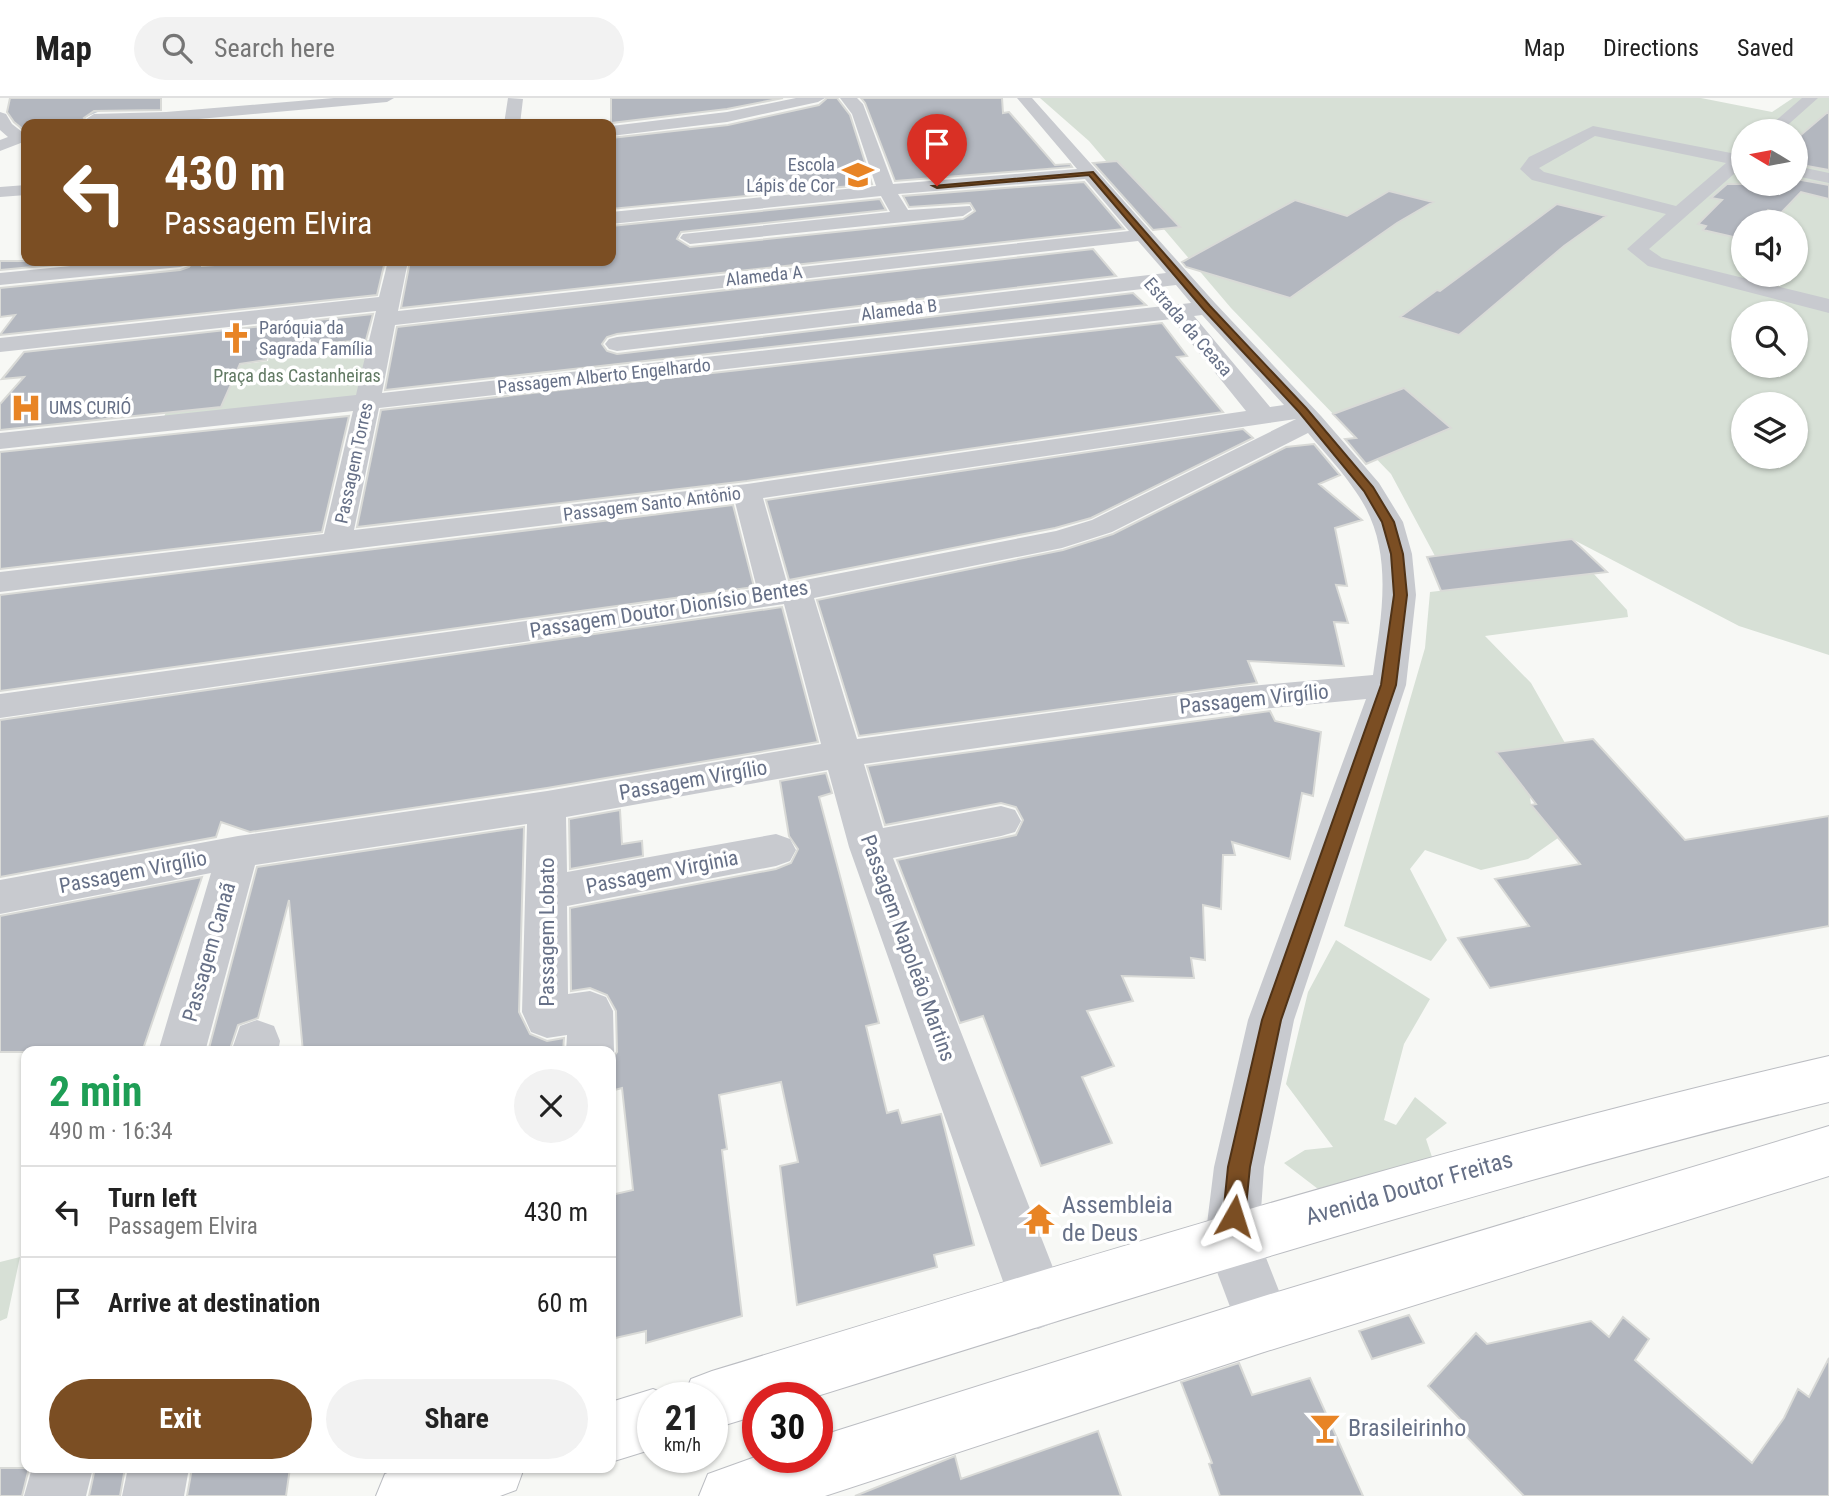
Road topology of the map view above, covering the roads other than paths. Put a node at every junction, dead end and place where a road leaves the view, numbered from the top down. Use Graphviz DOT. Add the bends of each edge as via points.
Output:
graph roads {
  1 [pos="387,98"];
  2 [pos="818,98"];
  3 [pos="847,98"];
  4 [pos="1024,98"];
  5 [pos="1811,98"];
  6 [pos="515,99"];
  7 [pos="128,103"];
  8 [pos="736,115"];
  9 [pos="0,117"];
  10 [pos="94,119"];
  11 [pos="513,119"];
  12 [pos="1787,119"];
  13 [pos="616,131"];
  14 [pos="749,134"];
  15 [pos="21,136"];
  16 [pos="21,138"];
  17 [pos="0,146"];
  18 [pos="1731,157"];
  19 [pos="1731,168"];
  20 [pos="1808,174"];
  21 [pos="1829,178"];
  22 [pos="1094,189"];
  23 [pos="21,190"];
  24 [pos="886,190"];
  25 [pos="0,192"];
  26 [pos="985,207"];
  27 [pos="1679,212"];
  28 [pos="903,216"];
  29 [pos="616,217"];
  30 [pos="690,238"];
  31 [pos="1133,255"];
  32 [pos="930,257"];
  33 [pos="130,266"];
  34 [pos="397,266"];
  35 [pos="1181,278"];
  36 [pos="0,279"];
  37 [pos="612,293"];
  38 [pos="1829,306"];
  39 [pos="1207,308"];
  40 [pos="387,311"];
  41 [pos="1177,311"];
  42 [pos="617,344"];
  43 [pos="0,345"];
  44 [pos="621,374"];
  45 [pos="368,401"];
  46 [pos="1264,416"];
  47 [pos="1307,416"];
  48 [pos="0,441"];
  49 [pos="747,492"];
  50 [pos="337,542"];
  51 [pos="0,582"];
  52 [pos="785,593"];
  53 [pos="1389,685"];
  54 [pos="0,706"];
  55 [pos="843,754"];
  56 [pos="547,806"];
  57 [pos="1001,821"];
  58 [pos="869,847"];
  59 [pos="776,850"];
  60 [pos="238,852"];
  61 [pos="548,893"];
  62 [pos="0,897"];
  63 [pos="183,1046"];
  64 [pos="590,1046"];
  65 [pos="1829,1079"];
  66 [pos="1829,1152"];
  67 [pos="1232,1240"];
  68 [pos="1038,1301"];
  69 [pos="1264,1324"];
  70 [pos="728,1395"];
  71 [pos="637,1424"];
  72 [pos="616,1430"];
  73 [pos="62,1473"];
  74 [pos="158,1473"];
  75 [pos="479,1473"];
  76 [pos="55,1496"];
  77 [pos="153,1496"];
  78 [pos="407,1496"];
  79 [pos="730,1496"];
  1 -- 10 [label="street"];
  2 -- 8 [label="street"];
  3 -- 24 [label="street" via="860,114"];
  4 -- 22 [label="street, Estrada da Ceasa"];
  5 -- 12 [label="street"];
  6 -- 11 [label="street"];
  7 -- 10 [label="street"];
  8 -- 13 [label="street"];
  8 -- 14 [label="street"];
  9 -- 15 [label="street"];
  16 -- 17 [label="street"];
  18 -- 27 [label="street" via="1593,131 1535,161 1529,169 1538,176"];
  19 -- 27 [label="street"];
  20 -- 21 [label="street"];
  22 -- 24 [label="street"];
  22 -- 31 [label="street, Estrada da Ceasa"];
  23 -- 25 [label="street"];
  24 -- 28 [label="street"];
  24 -- 29 [label="street"];
  26 -- 28 [label="street"];
  27 -- 38 [label="street" via="1637,249 1640,253 1655,262"];
  28 -- 30 [label="street"];
  28 -- 32 [label="street"];
  31 -- 32 [label="street, Alameda A"];
  31 -- 35 [label="street, Estrada da Ceasa"];
  31 -- 35 [label="street, Alameda B"];
  31 -- 41 [label="street, Estrada da Ceasa"];
  31 -- 42 [label="street, Alameda B"];
  32 -- 37 [label="street, Alameda A"];
  33 -- 36 [label="street"];
  34 -- 40 [label="street, Passagem Torres"];
  35 -- 39 [label="street, Estrada da Ceasa"];
  37 -- 40 [label="street, Alameda A"];
  37 -- 42 [label="street"];
  39 -- 41 [label="street, Passagem Alberto Engelhardo"];
  39 -- 47 [label="street, Estrada da Ceasa"];
  40 -- 43 [label="street, Alameda A"];
  40 -- 45 [label="street, Passagem Torres"];
  41 -- 44 [label="street, Passagem Alberto Engelhardo"];
  41 -- 46 [label="street, Estrada da Ceasa"];
  42 -- 44 [label="street"];
  44 -- 45 [label="street, Passagem Alberto Engelhardo"];
  45 -- 48 [label="street, Passagem Alberto Engelhardo"];
  45 -- 50 [label="street, Passagem Torres"];
  46 -- 47 [label="street, Passagem Santo Antônio"];
  46 -- 49 [label="street, Passagem Santo Antônio"];
  47 -- 52 [label="street, Passagem Doutor Dionísio Bentes" via="1088,531"];
  47 -- 53 [label="street, Estrada da Ceasa" via="1369,489 1388,522 1400,595"];
  49 -- 50 [label="street, Passagem Santo Antônio"];
  49 -- 52 [label="street, Passagem Napoleão Martins"];
  50 -- 51 [label="street, Passagem Santo Antônio"];
  52 -- 54 [label="street, Passagem Doutor Dionísio Bentes"];
  52 -- 55 [label="street, Passagem Napoleão Martins"];
  53 -- 55 [label="street, Passagem Virgílio" via="1240,699"];
  53 -- 67 [label="street, Estrada da Ceasa" via="1271,1020 1239,1167"];
  55 -- 56 [label="street, Passagem Virgílio"];
  55 -- 58 [label="street, Passagem Napoleão Martins"];
  56 -- 60 [label="street, Passagem Virgílio"];
  56 -- 61 [label="street, Passagem Lobato"];
  57 -- 58 [label="street"];
  58 -- 68 [label="street, Passagem Napoleão Martins"];
  59 -- 61 [label="street, Passagem Virginia"];
  60 -- 62 [label="street, Passagem Virgílio"];
  60 -- 63 [label="street, Passagem Canaã"];
  61 -- 64 [label="street, Passagem Lobato" via="547,1017 590,1011"];
  65 -- 67 [label="main road, Avenida Doutor Freitas" via="1522,1156"];
  66 -- 69 [label="main road"];
  67 -- 68 [label="main road, Avenida Doutor Freitas"];
  67 -- 69 [label="street, Estrada da Ceasa"];
  68 -- 70 [label="main road, Avenida Doutor Freitas"];
  69 -- 79 [label="main road"];
  71 -- 72 [label="main road"];
  73 -- 76 [label="street"];
  74 -- 77 [label="street"];
  75 -- 78 [label="main road"];
}
